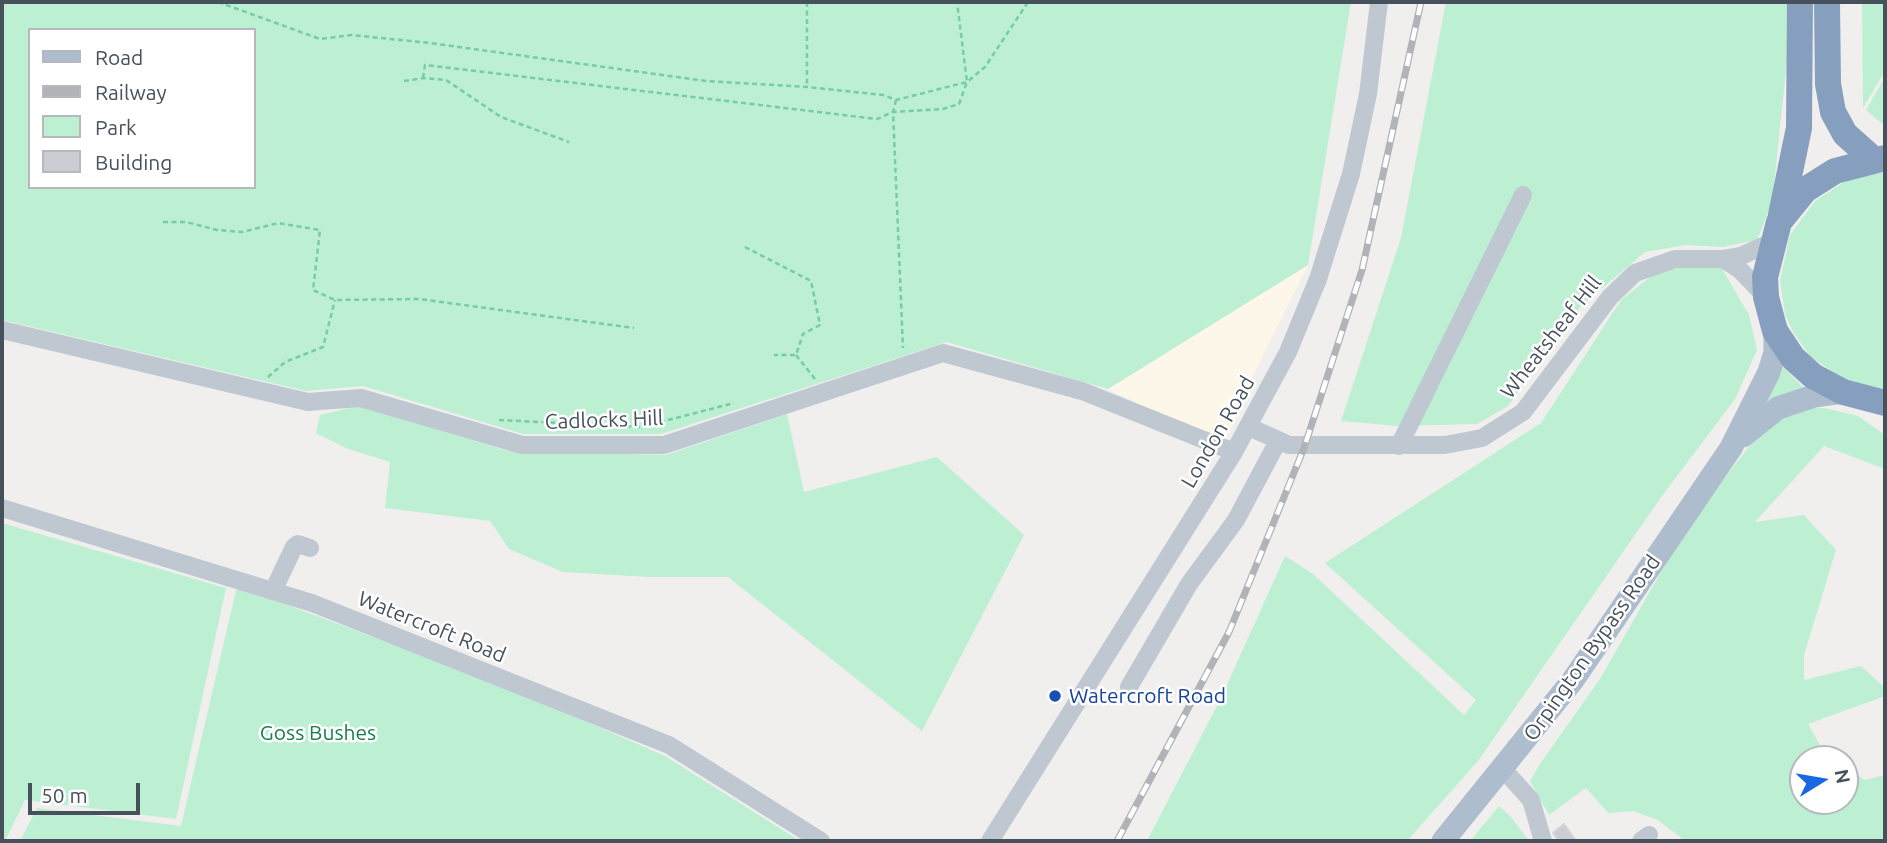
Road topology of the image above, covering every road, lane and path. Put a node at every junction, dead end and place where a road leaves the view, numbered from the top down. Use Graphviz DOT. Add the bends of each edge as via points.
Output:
graph roads {
  1 [pos="218,2"];
  2 [pos="807,2"];
  3 [pos="957,2"];
  4 [pos="1028,2"];
  5 [pos="1379,2"];
  6 [pos="1800,2"];
  7 [pos="1827,2"];
  8 [pos="423,78"];
  9 [pos="404,81"];
  10 [pos="967,82"];
  11 [pos="807,87"];
  12 [pos="896,100"];
  13 [pos="893,112"];
  14 [pos="569,142"];
  15 [pos="1879,159"];
  16 [pos="1523,195"];
  17 [pos="163,222"];
  18 [pos="1775,232"];
  19 [pos="745,247"];
  20 [pos="1723,259"];
  21 [pos="1766,297"];
  22 [pos="335,300"];
  23 [pos="634,328"];
  24 [pos="2,330"];
  25 [pos="1775,331"];
  26 [pos="774,355"];
  27 [pos="796,355"];
  28 [pos="905,365"];
  29 [pos="278,382"];
  30 [pos="804,382"];
  31 [pos="1843,392"];
  32 [pos="734,403"];
  33 [pos="1885,404"];
  34 [pos="490,417"];
  35 [pos="1249,427"];
  36 [pos="1284,443"];
  37 [pos="1399,446"];
  38 [pos="1731,448"];
  39 [pos="1234,452"];
  40 [pos="2,508"];
  41 [pos="310,548"];
  42 [pos="273,591"];
  43 [pos="1129,687"];
  44 [pos="1504,770"];
  45 [pos="821,841"];
  46 [pos="990,841"];
  47 [pos="1443,841"];
  48 [pos="1544,841"];
  1 -- 11 [label="path" via="320,39 351,35 706,81"];
  2 -- 11 [label="path"];
  3 -- 10 [label="path"];
  4 -- 10 [label="path" via="985,67"];
  5 -- 35 [label="street, London Road" via="1363,120 1336,227 1305,313"];
  6 -- 18 [label="highway" via="1799,128"];
  7 -- 15 [label="highway" via="1833,112 1845,134"];
  8 -- 9 [label="path"];
  8 -- 13 [label="path" via="425,65 877,119"];
  8 -- 14 [label="path" via="446,80 501,117"];
  10 -- 12 [label="path"];
  10 -- 13 [label="path" via="959,104"];
  11 -- 12 [label="path"];
  12 -- 13 [label="path"];
  13 -- 28 [label="path"];
  15 -- 18 [label="highway" via="1817,181 1790,206"];
  16 -- 37 [label="street"];
  17 -- 22 [label="path" via="242,232 278,223 320,230 313,290"];
  18 -- 20 [label="street, Wheatsheaf Hill" via="1751,252"];
  18 -- 21 [label="highway" via="1765,277"];
  19 -- 27 [label="path" via="811,281 820,325 803,334"];
  20 -- 21 [label="street"];
  20 -- 37 [label="street, Wheatsheaf Hill" via="1664,261 1628,279 1609,297 1529,405 1502,428 1461,444"];
  21 -- 25 [label="highway"];
  22 -- 23 [label="path" via="419,299"];
  22 -- 29 [label="path" via="323,347 285,362 267,379"];
  24 -- 28 [label="street, Cadlocks Hill" via="308,402 361,398 522,445 664,445"];
  25 -- 31 [label="highway" via="1793,358 1813,376"];
  25 -- 38 [label="main road, Orpington Bypass Road" via="1776,352 1769,372"];
  26 -- 27 [label="path"];
  27 -- 30 [label="path" via="815,379"];
  28 -- 39 [label="street, Cadlocks Hill" via="943,353 1082,391"];
  31 -- 33 [label="highway"];
  31 -- 38 [label="main road, Orpington Bypass Road" via="1814,396 1772,411"];
  32 -- 34 [label="path" via="641,427"];
  35 -- 36 [label="street, Wheatsheaf Hill"];
  35 -- 39 [label="street, London Road"];
  36 -- 37 [label="street, Wheatsheaf Hill"];
  36 -- 43 [label="street" via="1237,520 1189,584"];
  38 -- 44 [label="main road, Orpington Bypass Road" via="1573,680"];
  39 -- 46 [label="street, London Road"];
  40 -- 42 [label="street, Watercroft Road"];
  41 -- 42 [label="street" via="294,547"];
  42 -- 45 [label="street, Watercroft Road" via="669,745"];
  44 -- 47 [label="main road, Orpington Bypass Road"];
  44 -- 48 [label="street" via="1531,800"];
}
